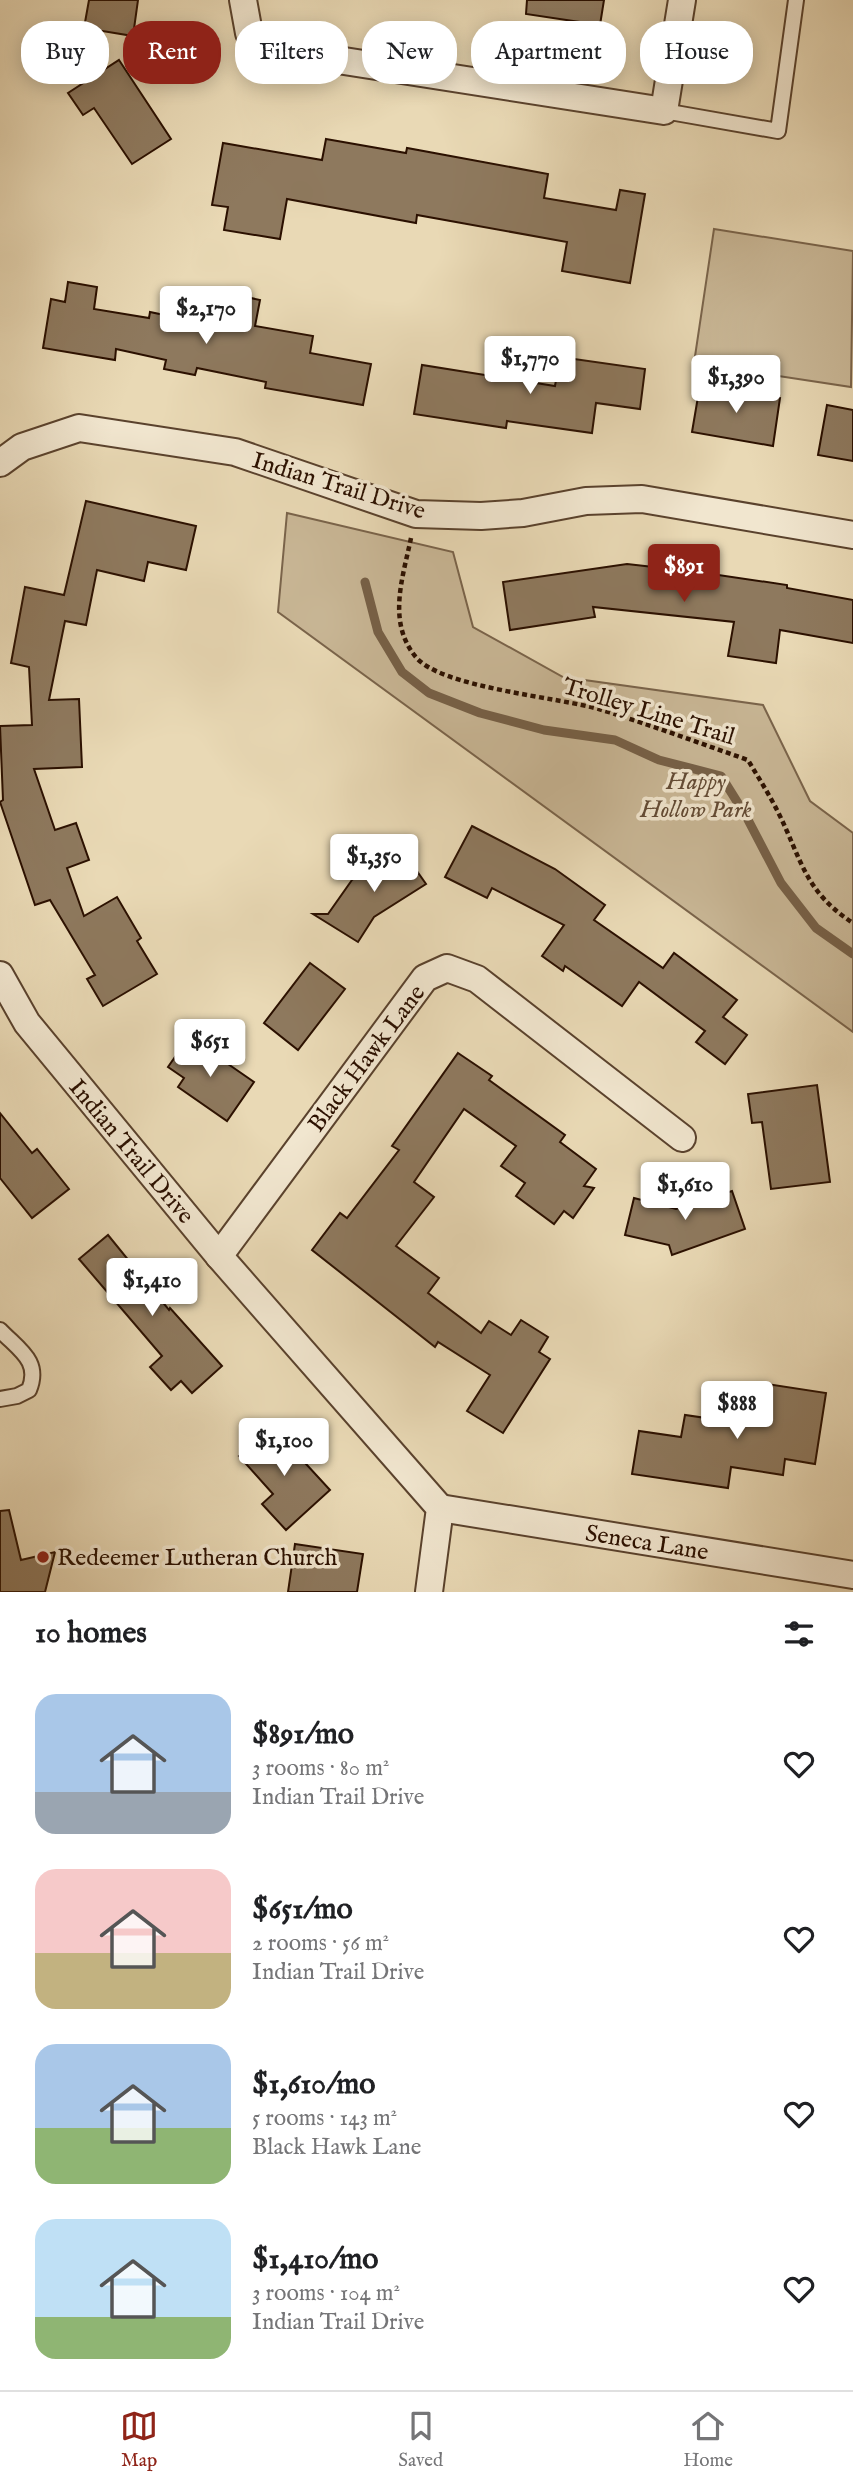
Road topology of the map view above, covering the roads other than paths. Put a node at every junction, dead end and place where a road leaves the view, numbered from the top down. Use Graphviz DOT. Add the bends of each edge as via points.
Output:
graph roads {
  1 [pos="243,0"];
  2 [pos="682,0"];
  3 [pos="796,0"];
  4 [pos="664,111"];
  5 [pos="0,463"];
  6 [pos="853,535"];
  7 [pos="0,975"];
  8 [pos="682,1138"];
  9 [pos="219,1256"];
  10 [pos="0,1330"];
  11 [pos="0,1399"];
  12 [pos="440,1508"];
  13 [pos="853,1575"];
  14 [pos="429,1592"];
  1 -- 4 [label="street" via="249,33 280,51"];
  2 -- 4 [label="street"];
  3 -- 4 [label="lane" via="778,131"];
  5 -- 6 [label="street, Indian Trail Drive" via="22,447 79,428 235,453 416,514 481,516 586,501 642,499"];
  7 -- 9 [label="street, Indian Trail Drive" via="27,1023"];
  8 -- 9 [label="street, Black Hawk Lane" via="477,979 447,968 425,978"];
  9 -- 12 [label="street, Indian Trail Drive"];
  10 -- 11 [label="lane" via="31,1361 34,1377 29,1390"];
  12 -- 13 [label="street, Seneca Lane"];
  12 -- 14 [label="street"];
}
